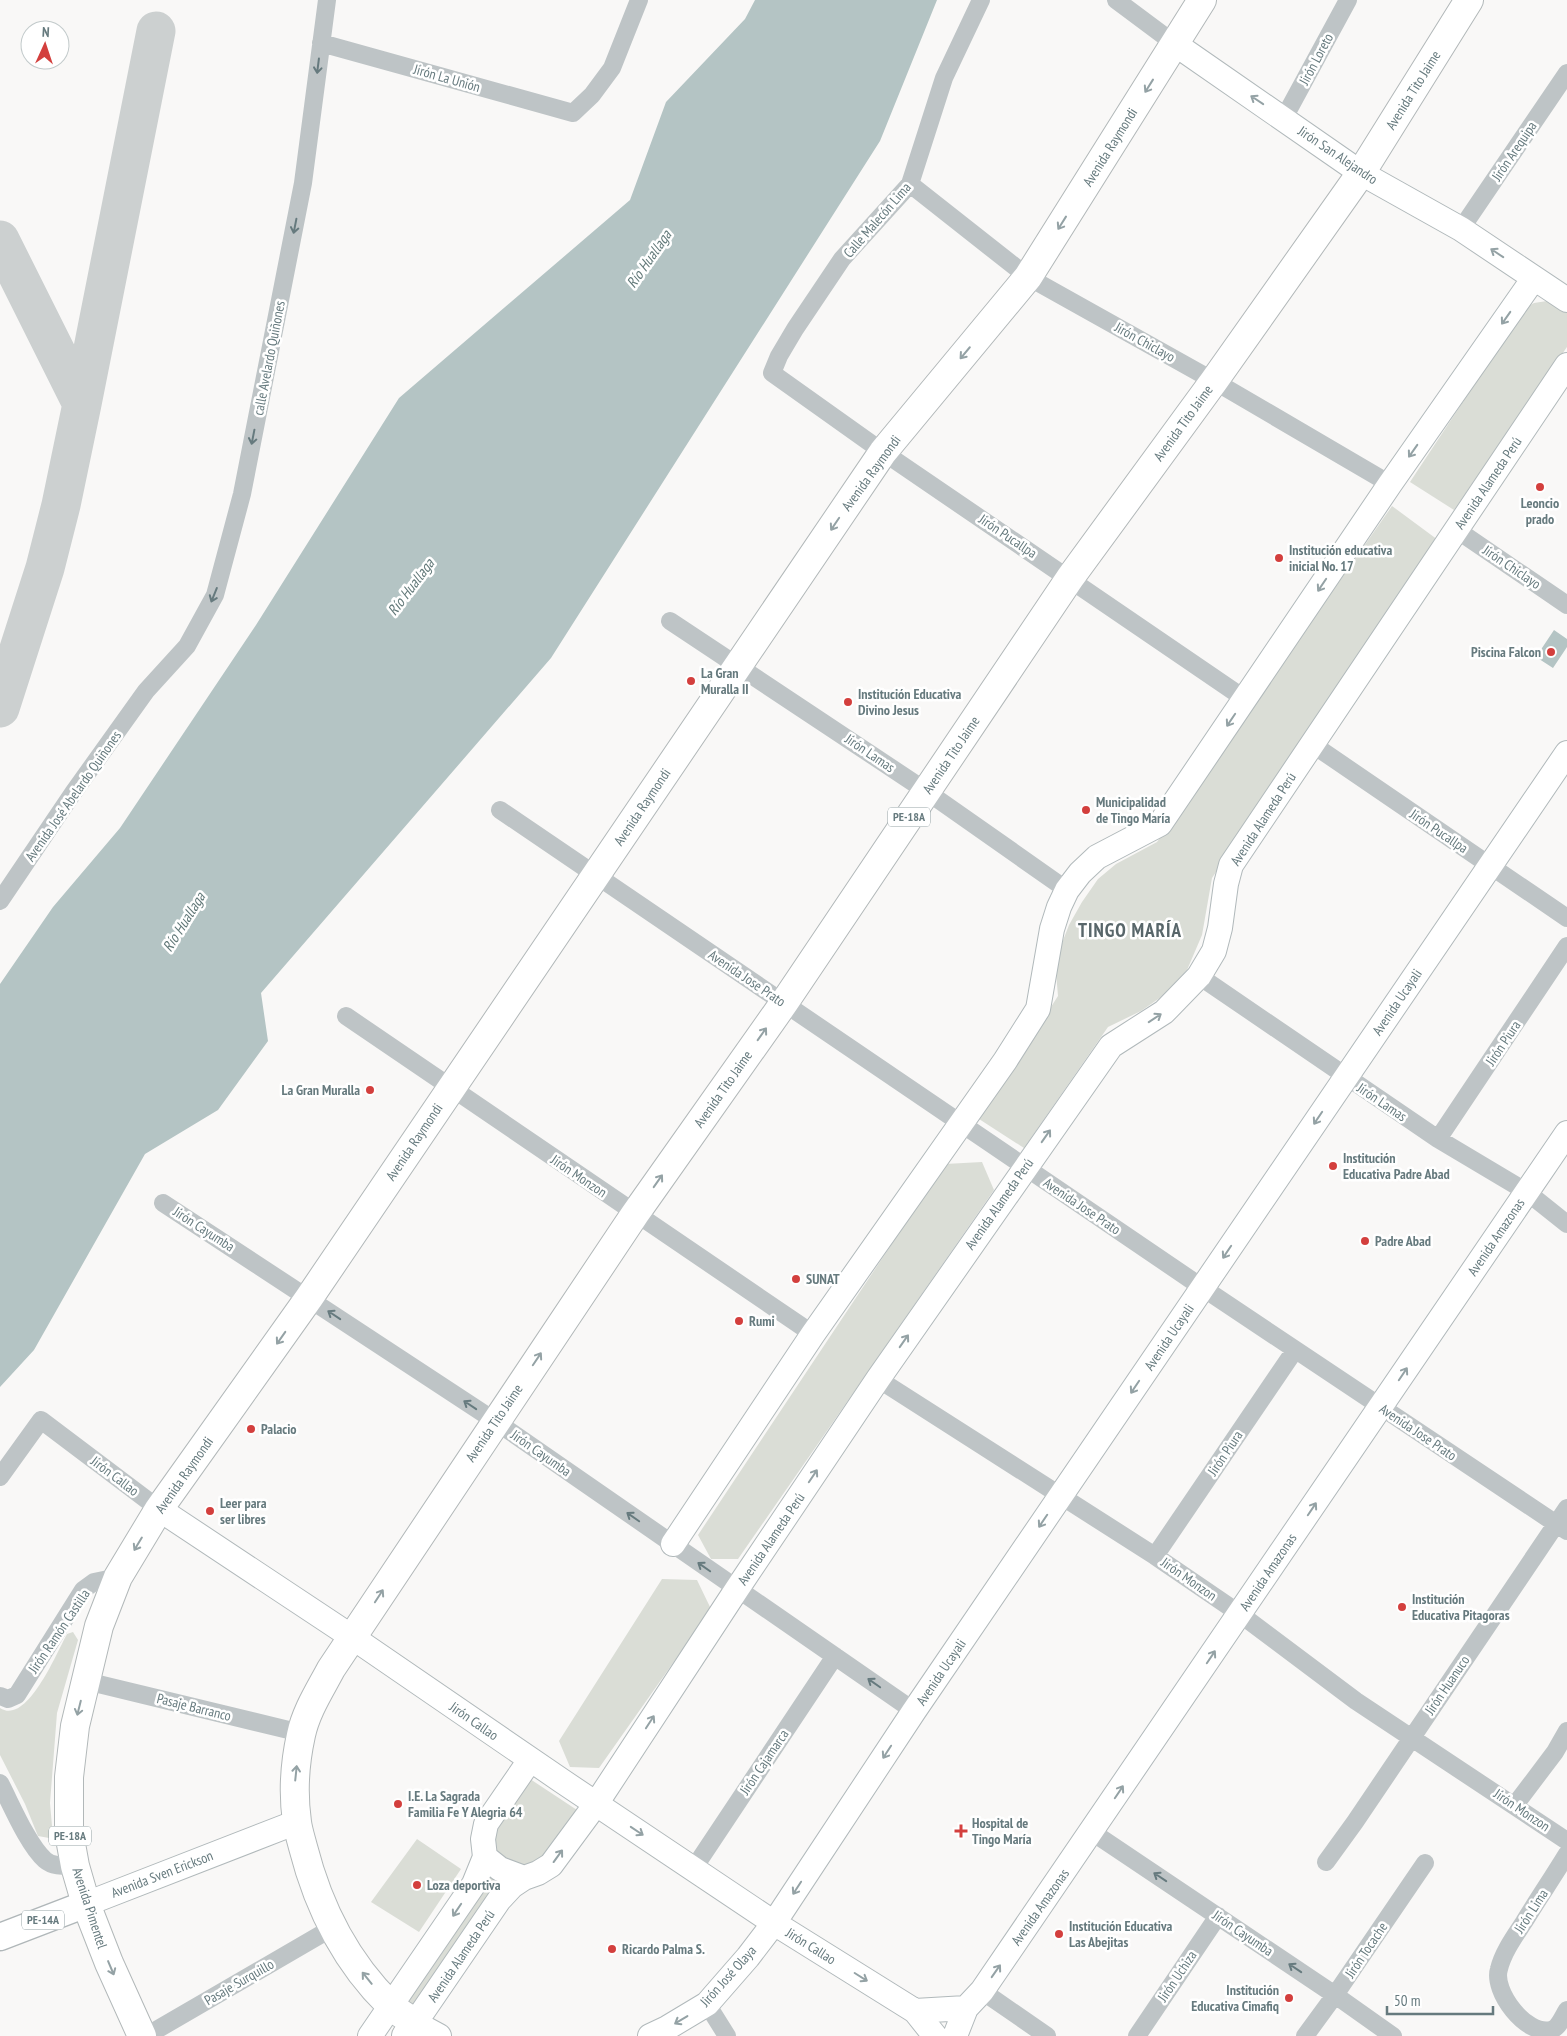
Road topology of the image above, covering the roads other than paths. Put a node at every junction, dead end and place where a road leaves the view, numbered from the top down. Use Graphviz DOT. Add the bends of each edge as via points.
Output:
graph roads {
  1 [pos="327,0"];
  2 [pos="639,0"];
  3 [pos="981,0"];
  4 [pos="1116,0"];
  5 [pos="1202,0"];
  6 [pos="1348,0"];
  7 [pos="1469,0"];
  8 [pos="321,43"];
  9 [pos="1175,44"];
  10 [pos="1567,73"];
  11 [pos="1284,118"];
  12 [pos="1361,173"];
  13 [pos="910,184"];
  14 [pos="1461,229"];
  15 [pos="1028,277"];
  16 [pos="1534,278"];
  17 [pos="1567,300"];
  18 [pos="1567,365"];
  19 [pos="772,373"];
  20 [pos="1214,381"];
  21 [pos="883,452"];
  22 [pos="1390,484"];
  23 [pos="1457,530"];
  24 [pos="1070,578"];
  25 [pos="1567,605"];
  26 [pos="670,621"];
  27 [pos="738,666"];
  28 [pos="146,691"];
  29 [pos="1245,699"];
  30 [pos="1312,744"];
  31 [pos="1567,753"];
  32 [pos="926,791"];
  33 [pos="500,810"];
  34 [pos="1490,866"];
  35 [pos="596,875"];
  36 [pos="1067,890"];
  37 [pos="0,901"];
  38 [pos="1567,918"];
  39 [pos="1567,946"];
  40 [pos="1199,976"];
  41 [pos="784,1003"];
  42 [pos="346,1016"];
  43 [pos="1346,1078"];
  44 [pos="451,1089"];
  45 [pos="960,1123"];
  46 [pos="1567,1133"];
  47 [pos="1438,1139"];
  48 [pos="1025,1167"];
  49 [pos="1527,1192"];
  50 [pos="163,1203"];
  51 [pos="635,1214"];
  52 [pos="1567,1224"];
  53 [pos="1203,1288"];
  54 [pos="309,1298"];
  55 [pos="812,1334"];
  56 [pos="1295,1350"];
  57 [pos="878,1379"];
  58 [pos="1381,1407"];
  59 [pos="495,1421"];
  60 [pos="0,1477"];
  61 [pos="1060,1496"];
  62 [pos="1567,1508"];
  63 [pos="159,1509"];
  64 [pos="1562,1527"];
  65 [pos="673,1544"];
  66 [pos="1155,1556"];
  67 [pos="118,1577"];
  68 [pos="737,1589"];
  69 [pos="1240,1614"];
  70 [pos="99,1626"];
  71 [pos="352,1637"];
  72 [pos="835,1656"];
  73 [pos="86,1681"];
  74 [pos="4,1697"];
  75 [pos="914,1711"];
  76 [pos="1567,1731"];
  77 [pos="301,1734"];
  78 [pos="1411,1737"];
  79 [pos="530,1760"];
  80 [pos="0,1783"];
  81 [pos="596,1804"];
  82 [pos="1514,1805"];
  83 [pos="296,1822"];
  84 [pos="1092,1832"];
  85 [pos="1567,1841"];
  86 [pos="1567,1854"];
  87 [pos="484,1857"];
  88 [pos="1326,1862"];
  89 [pos="1425,1863"];
  90 [pos="75,1866"];
  91 [pos="694,1868"];
  92 [pos="524,1878"];
  93 [pos="86,1904"];
  94 [pos="1218,1916"];
  95 [pos="774,1923"];
  96 [pos="332,1928"];
  97 [pos="0,1936"];
  98 [pos="982,1991"];
  99 [pos="1335,1995"];
  100 [pos="707,2004"];
  101 [pos="391,2006"];
  102 [pos="966,2008"];
  103 [pos="915,2011"];
  104 [pos="1564,2015"];
  105 [pos="410,2029"];
  106 [pos="144,2036"];
  107 [pos="370,2036"];
  108 [pos="439,2036"];
  109 [pos="650,2036"];
  110 [pos="727,2036"];
  111 [pos="935,2036"];
  112 [pos="955,2036"];
  113 [pos="1047,2036"];
  114 [pos="1137,2036"];
  115 [pos="1304,2036"];
  116 [pos="1394,2036"];
  1 -- 8 [label="street, calle Avelardo Quiñones"];
  2 -- 8 [label="street, Jirón La Unión" via="612,68 592,95 573,113"];
  3 -- 13 [label="street, Calle Malecón Lima" via="944,78"];
  4 -- 9 [label="street, Jirón San Alejandro"];
  5 -- 9 [label="highway, Avenida Raymondi / PE-18A"];
  6 -- 11 [label="street, Jirón Loreto"];
  7 -- 12 [label="highway, Avenida Tito Jaime / PE-18A"];
  8 -- 28 [label="street, calle Avelardo Quiñones, one-way" via="303,183 242,494 225,561 214,595 187,646"];
  11 -- 9 [label="street, Jirón San Alejandro, one-way"];
  9 -- 15 [label="highway, Avenida Raymondi / PE-18A, one-way"];
  10 -- 14 [label="street, Jirón Arequipa"];
  11 -- 12 [label="street, Jirón San Alejandro"];
  12 -- 14 [label="street, Jirón San Alejandro"];
  12 -- 20 [label="highway, Avenida Tito Jaime / PE-18A"];
  13 -- 15 [label="street, Jirón Chiclayo"];
  13 -- 19 [label="street, Calle Malecón Lima" via="842,259 795,329"];
  16 -- 14 [label="street, Jirón San Alejandro, one-way"];
  15 -- 20 [label="street, Jirón Chiclayo"];
  15 -- 21 [label="highway, Avenida Raymondi / PE-18A, one-way"];
  16 -- 17 [label="street, Jirón San Alejandro"];
  16 -- 22 [label="street, one-way"];
  18 -- 23 [label="street, Avenida Alameda Perú"];
  19 -- 21 [label="street, Jirón Pucallpa"];
  20 -- 22 [label="street, Jirón Chiclayo"];
  20 -- 24 [label="highway, Avenida Tito Jaime / PE-18A"];
  21 -- 24 [label="street, Jirón Pucallpa"];
  21 -- 27 [label="highway, Avenida Raymondi / PE-18A, one-way"];
  22 -- 29 [label="street, one-way"];
  23 -- 25 [label="street, Jirón Chiclayo"];
  23 -- 30 [label="street, Avenida Alameda Perú"];
  24 -- 29 [label="street, Jirón Pucallpa"];
  24 -- 32 [label="highway, Avenida Tito Jaime / PE-18A"];
  26 -- 27 [label="street, Jirón Lamas"];
  27 -- 32 [label="street, Jirón Lamas"];
  27 -- 35 [label="highway, Avenida Raymondi / PE-18A"];
  28 -- 37 [label="street, Avenida José Abelardo Quiñones"];
  29 -- 36 [label="street, one-way" via="1160,824 1097,857"];
  30 -- 34 [label="street, Jirón Pucallpa"];
  30 -- 40 [label="street, Avenida Alameda Perú" via="1231,866 1214,951"];
  31 -- 34 [label="street, Avenida Ucayali"];
  32 -- 36 [label="street, Jirón Lamas"];
  32 -- 41 [label="highway, Avenida Tito Jaime / PE-18A"];
  33 -- 35 [label="street, Avenida Jose Prato"];
  34 -- 38 [label="street, Jirón Pucallpa"];
  34 -- 43 [label="street, Avenida Ucayali"];
  35 -- 41 [label="street, Avenida Jose Prato"];
  35 -- 44 [label="highway, Avenida Raymondi / PE-18A"];
  36 -- 45 [label="street" via="1052,929 1038,1009"];
  39 -- 47 [label="street, Jirón Piura"];
  40 -- 43 [label="street, Jirón Lamas"];
  48 -- 40 [label="street, Avenida Alameda Perú, one-way" via="1111,1046 1164,1012"];
  41 -- 45 [label="street, Avenida Jose Prato"];
  51 -- 41 [label="highway, Avenida Tito Jaime / PE-18A, one-way"];
  42 -- 44 [label="street, Jirón Monzon"];
  43 -- 47 [label="street, Jirón Lamas"];
  43 -- 53 [label="street, Avenida Ucayali, one-way"];
  44 -- 51 [label="street, Jirón Monzon"];
  44 -- 54 [label="highway, Avenida Raymondi / PE-18A"];
  45 -- 48 [label="street, Avenida Jose Prato"];
  45 -- 55 [label="street"];
  46 -- 49 [label="street, Avenida Amazonas"];
  47 -- 49 [label="street, Jirón Lamas"];
  48 -- 53 [label="street, Avenida Jose Prato"];
  57 -- 48 [label="street, Avenida Alameda Perú, one-way"];
  49 -- 52 [label="street, Jirón Lamas"];
  58 -- 49 [label="street, Avenida Amazonas, one-way"];
  50 -- 54 [label="street, Jirón Cayumba"];
  51 -- 55 [label="street, Jirón Monzon"];
  59 -- 51 [label="highway, Avenida Tito Jaime / PE-18A, one-way"];
  53 -- 56 [label="street, Avenida Jose Prato"];
  53 -- 61 [label="street, Avenida Ucayali, one-way"];
  59 -- 54 [label="street, Jirón Cayumba, one-way"];
  54 -- 63 [label="highway, Avenida Raymondi / PE-18A, one-way"];
  55 -- 65 [label="street"];
  56 -- 58 [label="street, Avenida Jose Prato"];
  56 -- 66 [label="street, Jirón Piura"];
  57 -- 61 [label="street, Jirón Monzon"];
  68 -- 57 [label="street, Avenida Alameda Perú, one-way"];
  58 -- 64 [label="street, Avenida Jose Prato"];
  69 -- 58 [label="street, Avenida Amazonas, one-way"];
  65 -- 59 [label="street, Jirón Cayumba, one-way"];
  71 -- 59 [label="highway, Avenida Tito Jaime / PE-18A, one-way"];
  60 -- 63 [label="street, Jirón Callao" via="41,1420"];
  61 -- 66 [label="street, Jirón Monzon"];
  61 -- 75 [label="street, Avenida Ucayali, one-way"];
  62 -- 64 [label="street, Jirón Huanuco"];
  63 -- 67 [label="highway, Avenida Raymondi / PE-18A, one-way"];
  63 -- 71 [label="street, Jirón Callao"];
  64 -- 78 [label="street, Jirón Huanuco"];
  68 -- 65 [label="street, Jirón Cayumba, one-way"];
  66 -- 69 [label="street, Jirón Monzon"];
  67 -- 70 [label="highway, Avenida Raymondi / PE-18A"];
  67 -- 74 [label="street, Jirón Ramón Castilla" via="94,1582 83,1590 17,1695"];
  68 -- 72 [label="street, Jirón Cayumba"];
  81 -- 68 [label="street, Avenida Alameda Perú, one-way"];
  69 -- 78 [label="street, Jirón Monzon" via="1356,1701"];
  84 -- 69 [label="street, Avenida Amazonas, one-way"];
  70 -- 73 [label="highway, Avenida Pimentel / PE-18A"];
  71 -- 77 [label="highway, PE-18A" via="327,1676"];
  71 -- 79 [label="street, Jirón Callao"];
  75 -- 72 [label="street, Jirón Cayumba, one-way"];
  72 -- 91 [label="street, Jirón Cajamarca"];
  73 -- 77 [label="street, Pasaje Barranco"];
  73 -- 90 [label="highway, Avenida Pimentel / PE-18A, one-way" via="75,1726 70,1777 69,1833"];
  75 -- 95 [label="street, Avenida Ucayali, one-way"];
  76 -- 82 [label="street"];
  83 -- 77 [label="highway, PE-18A, one-way" via="295,1781"];
  78 -- 82 [label="street, Jirón Monzon"];
  78 -- 88 [label="street, Jirón Huanuco"];
  79 -- 81 [label="street, Jirón Callao"];
  79 -- 87 [label="street" via="486,1824"];
  80 -- 90 [label="street" via="32,1843 46,1861 56,1866"];
  81 -- 91 [label="street, Jirón Callao, one-way"];
  92 -- 81 [label="street, Avenida Alameda Perú, one-way" via="551,1865"];
  82 -- 85 [label="street, Jirón Monzon"];
  83 -- 93 [label="street, Avenida Sven Erickson"];
  83 -- 96 [label="highway, PE-18A" via="319,1899"];
  94 -- 84 [label="street, Jirón Cayumba, one-way"];
  98 -- 84 [label="street, Avenida Amazonas, one-way"];
  86 -- 104 [label="street, Jirón Lima" via="1510,1944 1498,1969 1503,1996 1520,2019 1539,2030 1550,2031"];
  87 -- 92 [label="street" via="500,1869"];
  87 -- 101 [label="street, one-way" via="474,1884"];
  89 -- 99 [label="street, Jirón Tocache"];
  90 -- 93 [label="highway, Avenida Pimentel / PE-18A"];
  91 -- 95 [label="street, Jirón Callao"];
  92 -- 105 [label="street, Avenida Alameda Perú" via="499,1900"];
  93 -- 97 [label="main road, Avenida Sven Erickson / PE-14A"];
  93 -- 106 [label="highway, Avenida Pimentel / PE-18A, one-way" via="109,1963"];
  99 -- 94 [label="street, Jirón Cayumba, one-way"];
  94 -- 114 [label="street, Jirón Uchiza"];
  95 -- 100 [label="street, Jirón José Olaya"];
  95 -- 103 [label="street, Jirón Callao, one-way"];
  101 -- 96 [label="highway, PE-18A, one-way" via="364,1975"];
  96 -- 106 [label="street, Pasaje Surquillo"];
  98 -- 102 [label="street, Avenida Amazonas"];
  98 -- 113 [label="street"];
  99 -- 115 [label="street, Jirón Tocache"];
  99 -- 116 [label="street, Jirón Cayumba"];
  100 -- 109 [label="street, Jirón José Olaya, one-way"];
  100 -- 110 [label="street"];
  101 -- 105 [label="highway, PE-18A"];
  101 -- 107 [label="street"];
  102 -- 103 [label="street"];
  102 -- 112 [label="street"];
  103 -- 111 [label="street, Jirón Callao"];
  105 -- 108 [label="street"];
}
